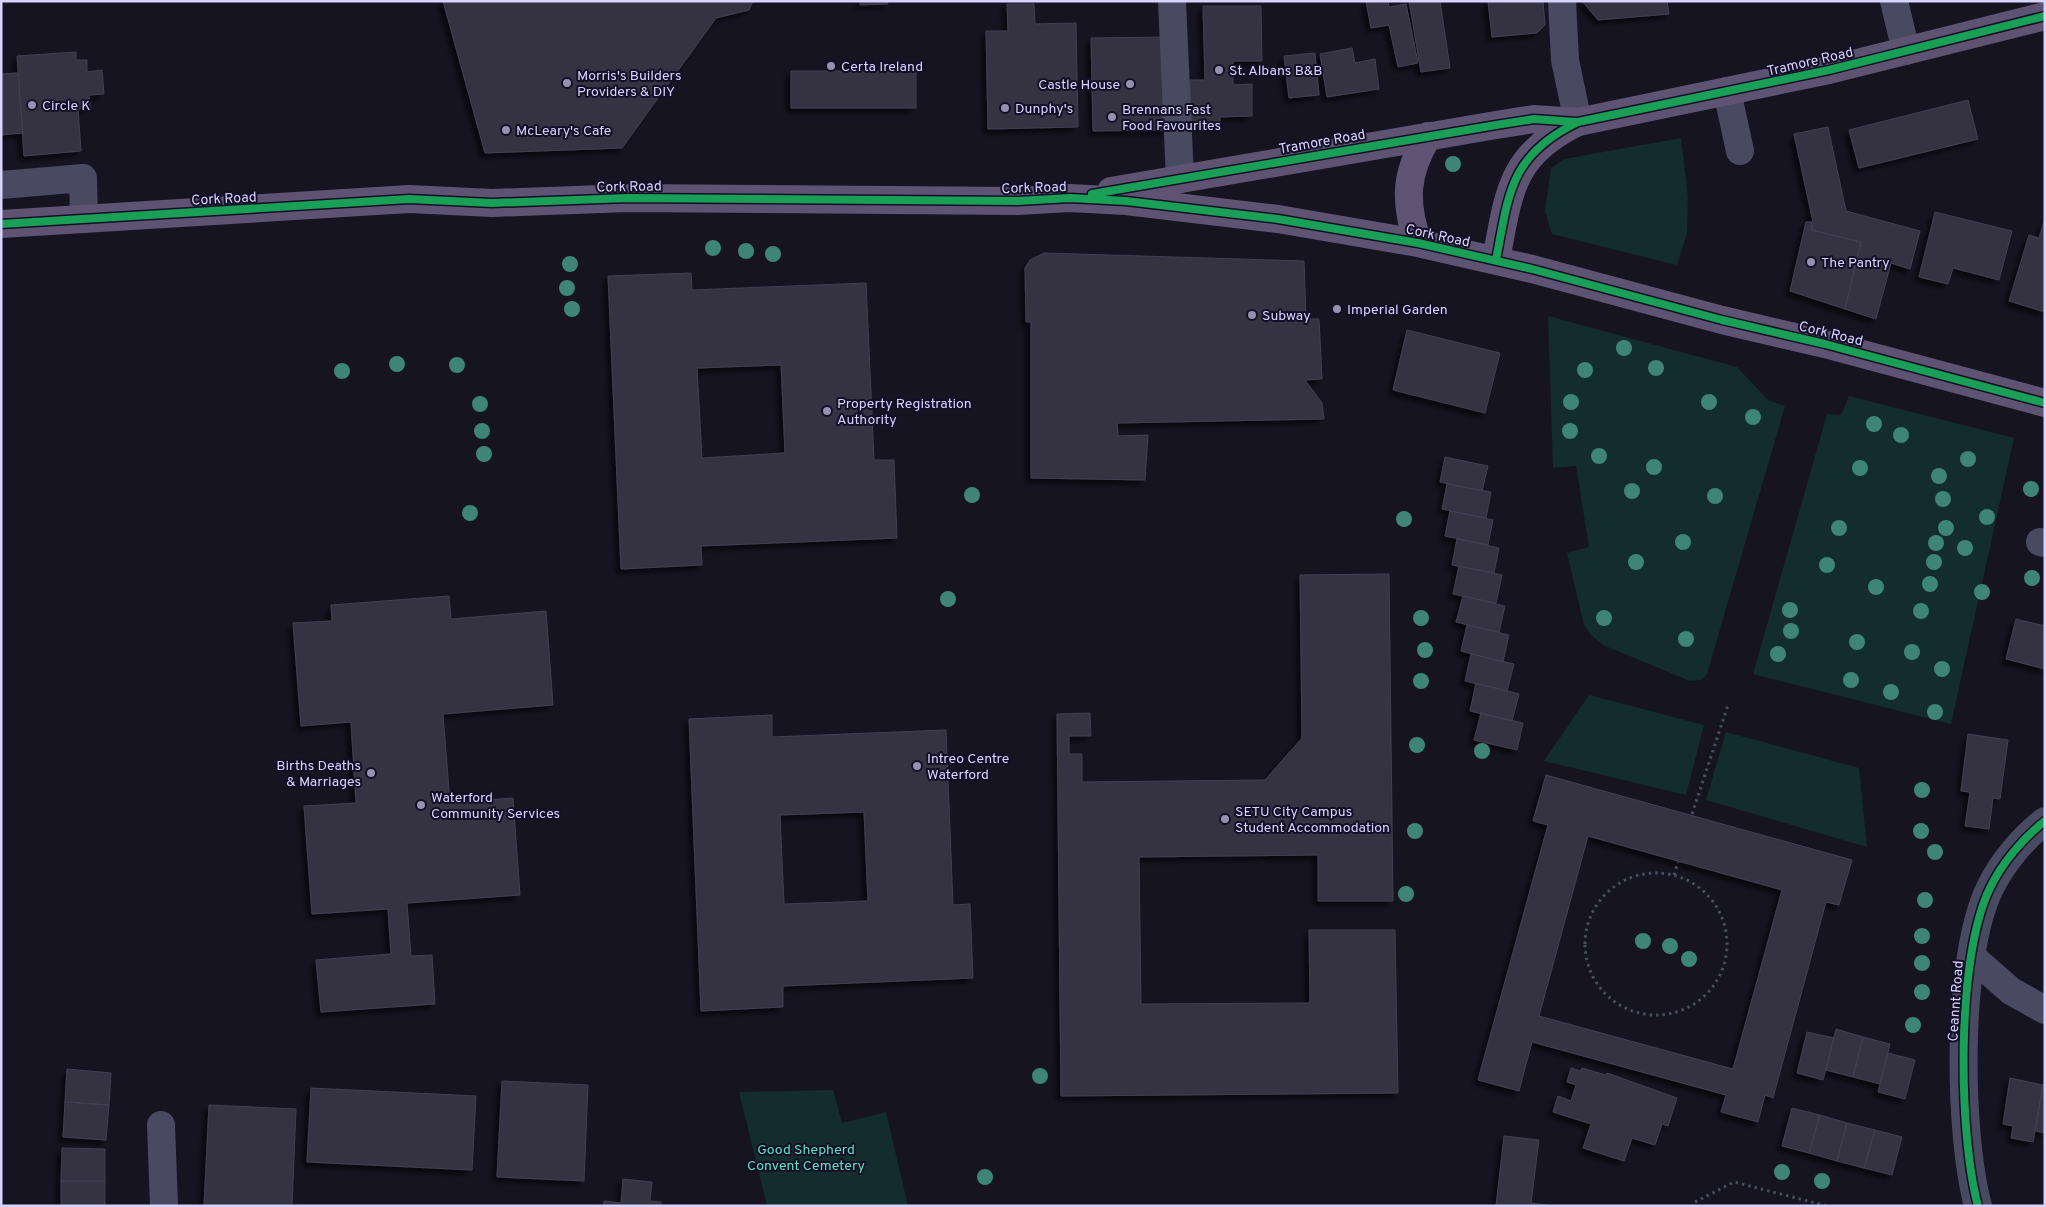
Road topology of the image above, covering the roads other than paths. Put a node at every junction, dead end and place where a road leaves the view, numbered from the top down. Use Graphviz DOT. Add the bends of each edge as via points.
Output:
graph roads {
  1 [pos="1172,1"];
  2 [pos="1562,1"];
  3 [pos="1894,1"];
  4 [pos="2045,16"];
  5 [pos="1906,51"];
  6 [pos="1727,90"];
  7 [pos="1578,122"];
  8 [pos="1428,136"];
  9 [pos="1740,151"];
  10 [pos="1180,179"];
  11 [pos="1,186"];
  12 [pos="1070,198"];
  13 [pos="84,218"];
  14 [pos="1,224"];
  15 [pos="1418,243"];
  16 [pos="1496,260"];
  17 [pos="2045,403"];
  18 [pos="2045,821"];
  19 [pos="1970,956"];
  20 [pos="2045,1010"];
  21 [pos="161,1125"];
  22 [pos="164,1206"];
  23 [pos="1978,1206"];
  1 -- 10 [label="street"];
  2 -- 7 [label="street" via="1565,60"];
  3 -- 5 [label="street"];
  4 -- 5 [label="main road, Tramore Road"];
  5 -- 6 [label="main road, Tramore Road"];
  6 -- 7 [label="main road, Tramore Road"];
  6 -- 9 [label="street"];
  7 -- 8 [label="main road, Tramore Road" via="1534,119"];
  7 -- 16 [label="main road, Tramore Road" via="1554,133 1526,160 1510,195"];
  8 -- 10 [label="main road, Tramore Road"];
  8 -- 15 [label="main road" via="1414,162 1408,192"];
  10 -- 12 [label="main road, Tramore Road"];
  11 -- 13 [label="street" via="83,178"];
  12 -- 13 [label="main road, Cork Road" via="1018,201 628,198 492,203 409,199"];
  12 -- 15 [label="main road, Cork Road" via="1232,213"];
  13 -- 14 [label="main road, Cork Road"];
  15 -- 16 [label="main road, Cork Road"];
  16 -- 17 [label="main road, Cork Road"];
  18 -- 19 [label="street, Ceannt Road" via="2024,840 1996,876 1978,917"];
  19 -- 20 [label="street" via="2011,991"];
  19 -- 23 [label="street, Ceannt Road" via="1965,1098 1967,1145"];
  21 -- 22 [label="street"];
}
